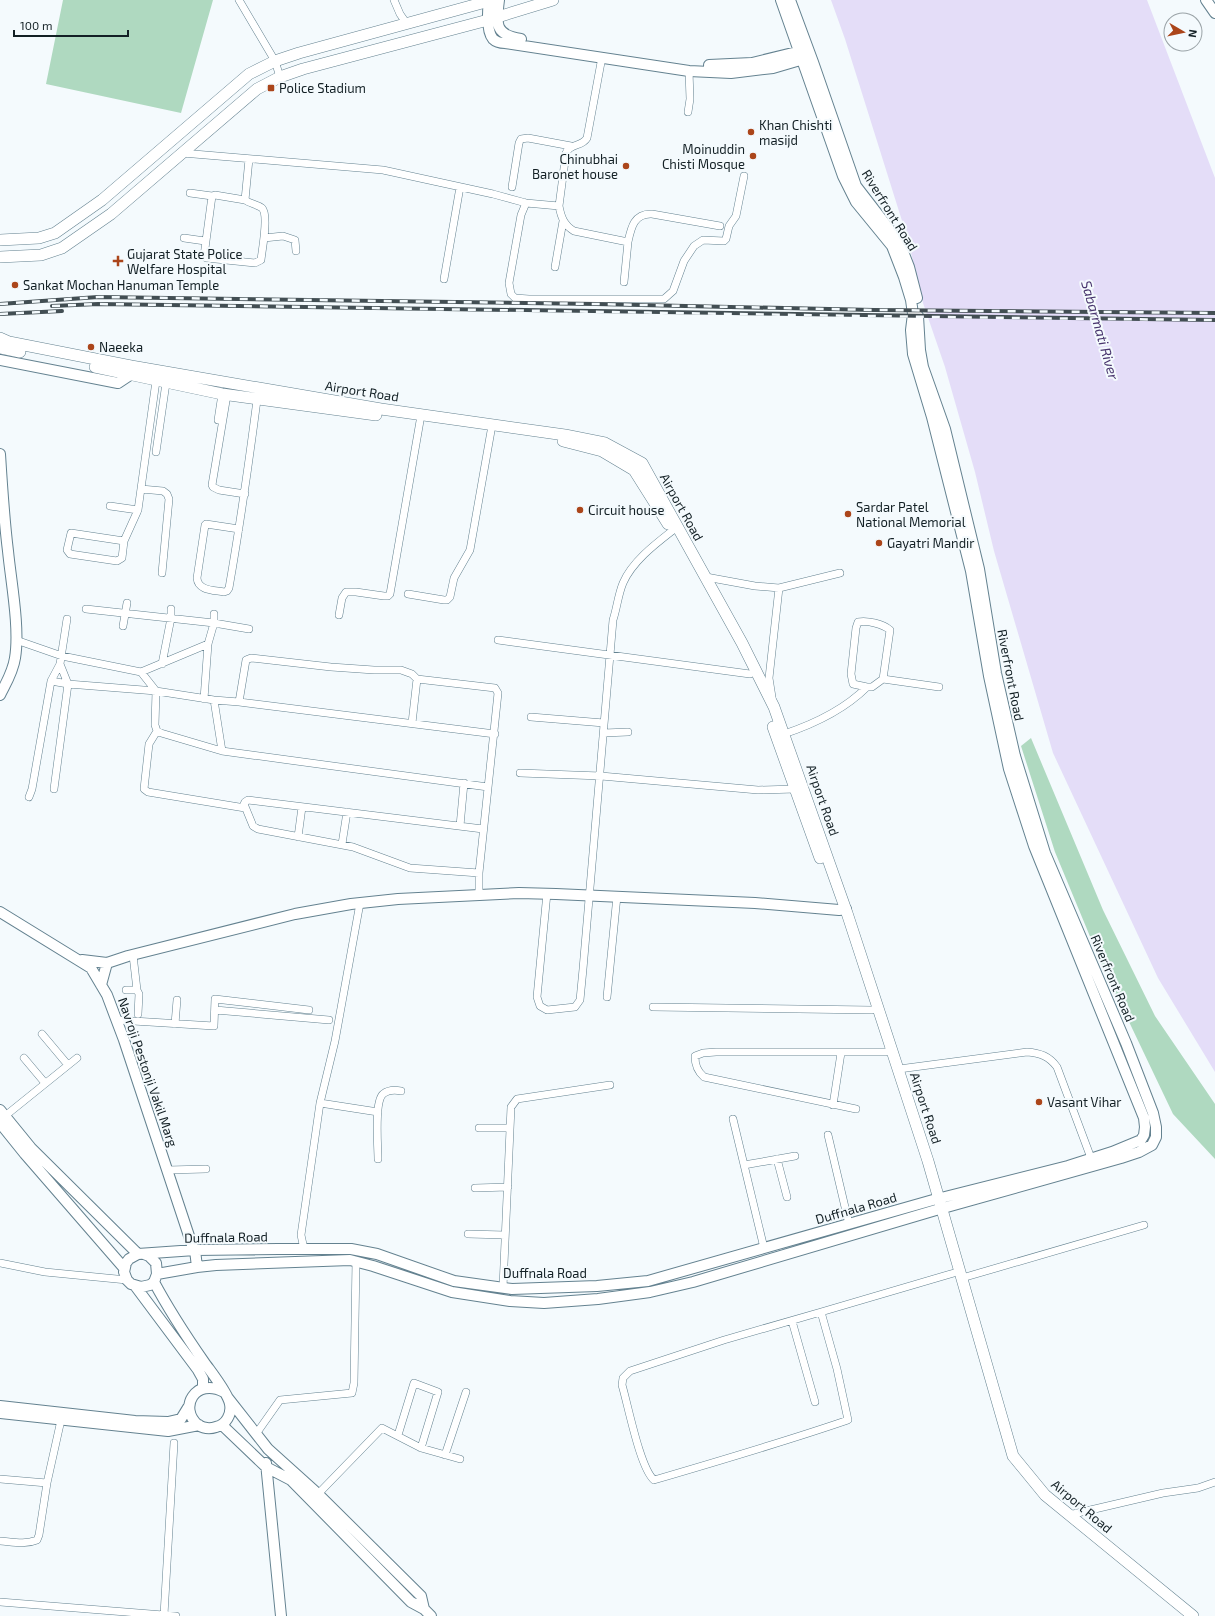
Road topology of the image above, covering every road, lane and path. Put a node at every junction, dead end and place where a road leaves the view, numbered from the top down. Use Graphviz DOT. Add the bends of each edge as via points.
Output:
graph roads {
  1 [pos="239,0"];
  2 [pos="394,0"];
  3 [pos="493,0"];
  4 [pos="553,0"];
  5 [pos="781,0"];
  6 [pos="790,0"];
  7 [pos="1206,0"];
  8 [pos="1215,13"];
  9 [pos="492,18"];
  10 [pos="407,24"];
  11 [pos="805,54"];
  12 [pos="602,57"];
  13 [pos="274,61"];
  14 [pos="689,71"];
  15 [pos="280,77"];
  16 [pos="688,112"];
  17 [pos="571,146"];
  18 [pos="182,153"];
  19 [pos="249,159"];
  20 [pos="744,176"];
  21 [pos="460,187"];
  22 [pos="512,188"];
  23 [pos="190,193"];
  24 [pos="212,196"];
  25 [pos="245,200"];
  26 [pos="526,203"];
  27 [pos="559,206"];
  28 [pos="563,221"];
  29 [pos="720,226"];
  30 [pos="184,238"];
  31 [pos="264,238"];
  32 [pos="0,240"];
  33 [pos="205,241"];
  34 [pos="628,242"];
  35 [pos="296,251"];
  36 [pos="0,257"];
  37 [pos="555,266"];
  38 [pos="444,279"];
  39 [pos="624,282"];
  40 [pos="0,338"];
  41 [pos="0,348"];
  42 [pos="0,360"];
  43 [pos="109,366"];
  44 [pos="130,371"];
  45 [pos="161,382"];
  46 [pos="224,394"];
  47 [pos="257,400"];
  48 [pos="420,421"];
  49 [pos="491,431"];
  50 [pos="156,452"];
  51 [pos="213,453"];
  52 [pos="0,454"];
  53 [pos="141,489"];
  54 [pos="245,494"];
  55 [pos="110,506"];
  56 [pos="138,510"];
  57 [pos="239,529"];
  58 [pos="672,531"];
  59 [pos="124,541"];
  60 [pos="162,573"];
  61 [pos="840,573"];
  62 [pos="706,577"];
  63 [pos="779,588"];
  64 [pos="408,594"];
  65 [pos="126,603"];
  66 [pos="171,608"];
  67 [pos="86,609"];
  68 [pos="125,613"];
  69 [pos="214,614"];
  70 [pos="339,615"];
  71 [pos="170,618"];
  72 [pos="67,619"];
  73 [pos="214,623"];
  74 [pos="123,626"];
  75 [pos="250,630"];
  76 [pos="16,640"];
  77 [pos="498,640"];
  78 [pos="208,644"];
  79 [pos="62,656"];
  80 [pos="610,656"];
  81 [pos="60,664"];
  82 [pos="162,664"];
  83 [pos="141,672"];
  84 [pos="750,674"];
  85 [pos="417,679"];
  86 [pos="883,679"];
  87 [pos="51,681"];
  88 [pos="68,684"];
  89 [pos="867,687"];
  90 [pos="939,688"];
  91 [pos="156,691"];
  92 [pos="0,695"];
  93 [pos="204,699"];
  94 [pos="214,700"];
  95 [pos="239,702"];
  96 [pos="774,707"];
  97 [pos="531,717"];
  98 [pos="412,723"];
  99 [pos="604,723"];
  100 [pos="157,731"];
  101 [pos="628,732"];
  102 [pos="604,733"];
  103 [pos="495,734"];
  104 [pos="784,734"];
  105 [pos="222,751"];
  106 [pos="520,773"];
  107 [pos="601,776"];
  108 [pos="464,783"];
  109 [pos="488,787"];
  110 [pos="795,788"];
  111 [pos="54,789"];
  112 [pos="29,797"];
  113 [pos="302,807"];
  114 [pos="246,808"];
  115 [pos="347,812"];
  116 [pos="460,826"];
  117 [pos="483,829"];
  118 [pos="298,837"];
  119 [pos="342,844"];
  120 [pos="479,872"];
  121 [pos="547,893"];
  122 [pos="589,895"];
  123 [pos="479,896"];
  124 [pos="617,896"];
  125 [pos="360,903"];
  126 [pos="843,909"];
  127 [pos="0,912"];
  128 [pos="133,956"];
  129 [pos="78,960"];
  130 [pos="107,963"];
  131 [pos="101,985"];
  132 [pos="126,990"];
  133 [pos="136,990"];
  134 [pos="607,997"];
  135 [pos="177,1000"];
  136 [pos="653,1007"];
  137 [pos="215,1010"];
  138 [pos="309,1010"];
  139 [pos="872,1010"];
  140 [pos="138,1014"];
  141 [pos="117,1020"];
  142 [pos="329,1020"];
  143 [pos="175,1024"];
  144 [pos="42,1034"];
  145 [pos="841,1052"];
  146 [pos="886,1052"];
  147 [pos="24,1058"];
  148 [pos="77,1058"];
  149 [pos="68,1065"];
  150 [pos="899,1069"];
  151 [pos="45,1083"];
  152 [pos="610,1085"];
  153 [pos="402,1091"];
  154 [pos="320,1103"];
  155 [pos="834,1105"];
  156 [pos="856,1109"];
  157 [pos="378,1112"];
  158 [pos="2,1117"];
  159 [pos="733,1119"];
  160 [pos="479,1128"];
  161 [pos="510,1128"];
  162 [pos="828,1135"];
  163 [pos="795,1156"];
  164 [pos="1091,1158"];
  165 [pos="378,1159"];
  166 [pos="777,1159"];
  167 [pos="744,1165"];
  168 [pos="206,1169"];
  169 [pos="168,1170"];
  170 [pos="508,1187"];
  171 [pos="475,1188"];
  172 [pos="787,1197"];
  173 [pos="938,1205"];
  174 [pos="849,1224"];
  175 [pos="1144,1225"];
  176 [pos="468,1234"];
  177 [pos="505,1236"];
  178 [pos="764,1248"];
  179 [pos="304,1249"];
  180 [pos="195,1250"];
  181 [pos="141,1254"];
  182 [pos="356,1261"];
  183 [pos="0,1263"];
  184 [pos="197,1267"];
  185 [pos="124,1268"];
  186 [pos="958,1276"];
  187 [pos="156,1278"];
  188 [pos="127,1280"];
  189 [pos="136,1286"];
  190 [pos="503,1287"];
  191 [pos="821,1312"];
  192 [pos="792,1321"];
  193 [pos="196,1392"];
  194 [pos="466,1392"];
  195 [pos="226,1395"];
  196 [pos="815,1402"];
  197 [pos="0,1406"];
  198 [pos="189,1406"];
  199 [pos="0,1414"];
  200 [pos="61,1420"];
  201 [pos="222,1424"];
  202 [pos="199,1425"];
  203 [pos="256,1434"];
  204 [pos="398,1435"];
  205 [pos="174,1443"];
  206 [pos="421,1448"];
  207 [pos="268,1449"];
  208 [pos="445,1455"];
  209 [pos="460,1459"];
  210 [pos="266,1467"];
  211 [pos="0,1479"];
  212 [pos="1029,1481"];
  213 [pos="1215,1482"];
  214 [pos="47,1483"];
  215 [pos="318,1494"];
  216 [pos="1069,1515"];
  217 [pos="0,1541"];
  218 [pos="0,1602"];
  219 [pos="427,1612"];
  220 [pos="164,1615"];
  221 [pos="176,1616"];
  222 [pos="281,1616"];
  223 [pos="1183,1616"];
  224 [pos="1193,1616"];
  1 -- 13 [label="street"];
  2 -- 10 [label="street"];
  3 -- 9 [label="main road"];
  3 -- 10 [label="main road"];
  4 -- 9 [label="main road"];
  5 -- 11 [label="main road, Riverfront Road"];
  6 -- 11 [label="main road, Riverfront Road"];
  7 -- 8 [label="main road"];
  9 -- 11 [label="main road" via="501,32 511,38 685,64 736,65"];
  9 -- 12 [label="main road" via="491,37 496,41"];
  9 -- 15 [label="main road"];
  10 -- 13 [label="main road"];
  11 -- 14 [label="main road" via="773,68 731,72"];
  11 -- 164 [label="main road, Riverfront Road" via="843,176 856,202 892,246 904,277 913,314 913,354 932,417 971,571 989,676 1009,769 1034,846 1144,1118 1144,1135 1141,1140"];
  11 -- 173 [label="main road, Riverfront Road" via="856,186 890,230 909,267 919,307 918,323 923,367 945,429 979,569 996,672 1014,756 1045,853 1126,1043 1156,1127 1156,1137 1152,1145 1139,1152"];
  12 -- 14 [label="main road"];
  12 -- 17 [label="street" via="587,138 582,143"];
  13 -- 15 [label="street"];
  13 -- 32 [label="main road" via="249,74 102,200 55,233 39,238"];
  14 -- 16 [label="street"];
  15 -- 18 [label="main road" via="257,89"];
  17 -- 22 [label="street" via="521,139"];
  17 -- 27 [label="street" via="566,153"];
  18 -- 19 [label="street"];
  18 -- 36 [label="main road" via="111,214 62,248 42,255"];
  19 -- 21 [label="street" via="383,170"];
  19 -- 25 [label="street"];
  20 -- 26 [label="street" via="736,216 729,226 726,239 703,240 694,246 684,262 673,291 664,299 515,298 511,294 510,284 521,215"];
  21 -- 26 [label="street"];
  21 -- 38 [label="street"];
  23 -- 24 [label="street"];
  24 -- 25 [label="street"];
  24 -- 33 [label="street"];
  25 -- 31 [label="street" via="264,209"];
  26 -- 27 [label="street"];
  27 -- 28 [label="street"];
  28 -- 34 [label="street" via="574,231"];
  28 -- 37 [label="street"];
  29 -- 34 [label="street" via="642,214 631,228"];
  30 -- 33 [label="street"];
  31 -- 33 [label="street" via="261,260 256,263 206,258 203,253"];
  31 -- 35 [label="street" via="283,236 295,240"];
  34 -- 39 [label="street"];
  40 -- 43 [label="main road"];
  41 -- 43 [label="main road"];
  42 -- 44 [label="main road" via="118,383"];
  43 -- 44 [label="main road, Airport Road"];
  44 -- 45 [label="main road, Airport Road"];
  44 -- 62 [label="main road, Airport Road" via="566,435 605,443 642,463"];
  45 -- 46 [label="main road, Airport Road"];
  45 -- 50 [label="street"];
  45 -- 53 [label="street"];
  46 -- 47 [label="main road, Airport Road"];
  46 -- 51 [label="street"];
  46 -- 54 [label="street" via="213,487"];
  47 -- 48 [label="main road, Airport Road"];
  47 -- 54 [label="street"];
  48 -- 49 [label="main road, Airport Road"];
  48 -- 70 [label="street" via="390,594 384,596 346,592 342,598"];
  49 -- 58 [label="main road, Airport Road" via="564,442 602,451 634,470"];
  49 -- 64 [label="street" via="470,550 454,578 450,597 444,600"];
  52 -- 76 [label="main road"];
  53 -- 56 [label="street"];
  53 -- 60 [label="street" via="163,491 169,499"];
  54 -- 57 [label="street"];
  55 -- 56 [label="street"];
  56 -- 59 [label="street"];
  57 -- 57 [label="street" via="229,588 227,591 201,588 197,584 197,578 205,525"];
  58 -- 80 [label="street" via="635,564 623,584 614,620"];
  58 -- 84 [label="main road, Airport Road"];
  59 -- 59 [label="street" via="120,560 70,554 67,550 71,533"];
  61 -- 63 [label="street"];
  62 -- 63 [label="street"];
  62 -- 96 [label="main road, Airport Road"];
  63 -- 96 [label="street" via="769,678"];
  65 -- 68 [label="street"];
  66 -- 71 [label="street"];
  67 -- 68 [label="street"];
  68 -- 71 [label="street"];
  68 -- 74 [label="street"];
  69 -- 73 [label="street"];
  71 -- 73 [label="street"];
  71 -- 82 [label="street"];
  72 -- 79 [label="street"];
  73 -- 75 [label="street"];
  73 -- 78 [label="street"];
  76 -- 79 [label="street"];
  76 -- 92 [label="main road" via="10,676"];
  77 -- 80 [label="street"];
  78 -- 82 [label="street"];
  78 -- 93 [label="street"];
  79 -- 81 [label="street"];
  79 -- 83 [label="street"];
  80 -- 84 [label="street"];
  80 -- 99 [label="street"];
  81 -- 87 [label="street"];
  81 -- 88 [label="street"];
  82 -- 83 [label="street"];
  83 -- 91 [label="street"];
  84 -- 110 [label="main road, Airport Road" via="768,710"];
  85 -- 95 [label="street" via="401,670 330,667 248,658"];
  85 -- 98 [label="street"];
  85 -- 103 [label="street" via="498,690"];
  86 -- 89 [label="street" via="872,687"];
  86 -- 89 [label="street" via="890,630 863,621 858,622 851,674 853,684"];
  86 -- 90 [label="street"];
  87 -- 88 [label="street"];
  87 -- 112 [label="street"];
  88 -- 91 [label="street"];
  88 -- 111 [label="street"];
  89 -- 104 [label="street" via="855,699 807,726"];
  91 -- 93 [label="street"];
  91 -- 100 [label="street"];
  93 -- 94 [label="street"];
  94 -- 95 [label="street"];
  94 -- 105 [label="street"];
  95 -- 98 [label="street"];
  96 -- 104 [label="main road, Airport Road"];
  97 -- 99 [label="street"];
  98 -- 103 [label="street"];
  99 -- 102 [label="street"];
  100 -- 105 [label="street"];
  100 -- 114 [label="street" via="149,744 144,789 148,792"];
  101 -- 102 [label="street"];
  102 -- 107 [label="street"];
  103 -- 109 [label="street"];
  104 -- 126 [label="main road, Airport Road"];
  105 -- 108 [label="street"];
  106 -- 107 [label="street"];
  107 -- 110 [label="street" via="758,790"];
  107 -- 122 [label="street"];
  108 -- 109 [label="street"];
  108 -- 116 [label="street"];
  109 -- 117 [label="street"];
  110 -- 126 [label="main road, Airport Road"];
  113 -- 114 [label="street" via="248,800 244,804"];
  113 -- 115 [label="street"];
  113 -- 118 [label="street"];
  114 -- 118 [label="street" via="255,828"];
  115 -- 116 [label="street"];
  115 -- 119 [label="street"];
  116 -- 117 [label="street"];
  117 -- 120 [label="street"];
  118 -- 119 [label="street"];
  119 -- 120 [label="street" via="410,868"];
  120 -- 123 [label="street"];
  121 -- 122 [label="main road"];
  121 -- 122 [label="street" via="537,997 540,1006 547,1010 575,1007 580,1000"];
  121 -- 123 [label="main road"];
  122 -- 124 [label="main road"];
  123 -- 125 [label="main road"];
  124 -- 126 [label="main road"];
  124 -- 134 [label="street"];
  125 -- 128 [label="main road" via="296,914"];
  125 -- 154 [label="street" via="335,1041"];
  126 -- 139 [label="main road, Airport Road"];
  126 -- 150 [label="main road, Airport Road"];
  127 -- 129 [label="main road, Navroji Pestonji Vakil Marg"];
  128 -- 130 [label="main road"];
  128 -- 133 [label="street"];
  129 -- 130 [label="main road"];
  129 -- 131 [label="main road, Navroji Pestonji Vakil Marg" via="91,968"];
  130 -- 131 [label="main road"];
  131 -- 141 [label="main road, Navroji Pestonji Vakil Marg"];
  132 -- 133 [label="street"];
  133 -- 140 [label="street" via="139,994"];
  135 -- 143 [label="street"];
  136 -- 139 [label="street"];
  137 -- 138 [label="street" via="215,999"];
  137 -- 142 [label="street"];
  137 -- 143 [label="street" via="214,1026"];
  139 -- 146 [label="main road, Airport Road"];
  141 -- 143 [label="street"];
  141 -- 169 [label="main road, Navroji Pestonji Vakil Marg"];
  144 -- 149 [label="street"];
  145 -- 146 [label="street"];
  145 -- 155 [label="street"];
  145 -- 155 [label="street" via="716,1052 695,1056 698,1072 704,1077"];
  146 -- 173 [label="main road, Airport Road"];
  147 -- 151 [label="street"];
  148 -- 149 [label="street"];
  149 -- 151 [label="street"];
  150 -- 164 [label="street" via="1027,1052 1040,1054 1057,1066"];
  150 -- 173 [label="main road, Airport Road"];
  151 -- 158 [label="street"];
  152 -- 161 [label="street" via="517,1099 512,1106"];
  153 -- 157 [label="street" via="394,1090 383,1094"];
  154 -- 157 [label="street"];
  154 -- 179 [label="street" via="301,1235"];
  155 -- 156 [label="street"];
  157 -- 165 [label="street"];
  158 -- 181 [label="main road"];
  158 -- 185 [label="main road" via="24,1154"];
  159 -- 167 [label="street"];
  160 -- 161 [label="street"];
  161 -- 170 [label="street"];
  162 -- 174 [label="street"];
  163 -- 166 [label="street"];
  164 -- 173 [label="main road, Riverfront Road"];
  166 -- 167 [label="street"];
  166 -- 172 [label="street"];
  167 -- 178 [label="street"];
  168 -- 169 [label="street"];
  169 -- 180 [label="main road, Navroji Pestonji Vakil Marg"];
  170 -- 171 [label="street"];
  170 -- 177 [label="street"];
  173 -- 174 [label="main road, Duffnala Road"];
  173 -- 182 [label="main road" via="693,1282 650,1292 598,1299 544,1303 510,1301 452,1292"];
  173 -- 186 [label="main road, Airport Road"];
  174 -- 178 [label="main road, Duffnala Road"];
  175 -- 186 [label="street"];
  176 -- 177 [label="street"];
  177 -- 190 [label="street"];
  178 -- 190 [label="main road, Duffnala Road" via="648,1281 597,1286"];
  179 -- 180 [label="main road, Duffnala Road"];
  179 -- 190 [label="main road, Duffnala Road" via="351,1248 377,1254 454,1282"];
  180 -- 181 [label="main road, Duffnala Road"];
  180 -- 184 [label="main road, Navroji Pestonji Vakil Marg"];
  181 -- 185 [label="main road" via="129,1259"];
  181 -- 187 [label="main road" via="149,1256 156,1264"];
  182 -- 184 [label="main road"];
  182 -- 203 [label="street" via="352,1393 280,1400"];
  183 -- 188 [label="street" via="45,1272"];
  184 -- 187 [label="main road"];
  185 -- 188 [label="main road"];
  186 -- 191 [label="street"];
  186 -- 212 [label="main road, Airport Road" via="1007,1459"];
  187 -- 189 [label="main road" via="146,1287"];
  187 -- 195 [label="main road" via="171,1314"];
  188 -- 189 [label="main road"];
  189 -- 193 [label="main road" via="198,1370 203,1379 203,1388"];
  191 -- 192 [label="street"];
  191 -- 192 [label="street" via="848,1420 789,1441 654,1480 644,1464 622,1385 623,1378 630,1371"];
  192 -- 196 [label="street"];
  193 -- 195 [label="main road" via="208,1387"];
  193 -- 198 [label="main road"];
  194 -- 208 [label="street"];
  195 -- 201 [label="main road" via="230,1412"];
  195 -- 203 [label="main road"];
  197 -- 198 [label="main road" via="135,1421 168,1422 181,1419"];
  198 -- 202 [label="main road" via="192,1417"];
  199 -- 200 [label="main road"];
  200 -- 202 [label="main road" via="168,1431"];
  200 -- 214 [label="street"];
  201 -- 202 [label="main road" via="210,1428"];
  201 -- 210 [label="main road"];
  203 -- 207 [label="main road"];
  204 -- 206 [label="street"];
  204 -- 206 [label="street" via="414,1383 438,1392"];
  204 -- 215 [label="street" via="382,1428"];
  205 -- 220 [label="street"];
  206 -- 208 [label="street"];
  207 -- 210 [label="main road"];
  207 -- 215 [label="main road"];
  208 -- 209 [label="street"];
  210 -- 219 [label="main road" via="291,1480 411,1602"];
  210 -- 222 [label="main road"];
  211 -- 214 [label="street"];
  212 -- 216 [label="main road, Airport Road"];
  212 -- 223 [label="main road, Airport Road" via="1040,1500"];
  213 -- 216 [label="street" via="1198,1488 1163,1493"];
  214 -- 217 [label="street" via="37,1540 31,1543"];
  215 -- 219 [label="main road" via="421,1596"];
  216 -- 224 [label="main road, Airport Road"];
  218 -- 220 [label="street"];
  220 -- 221 [label="street"];
}
